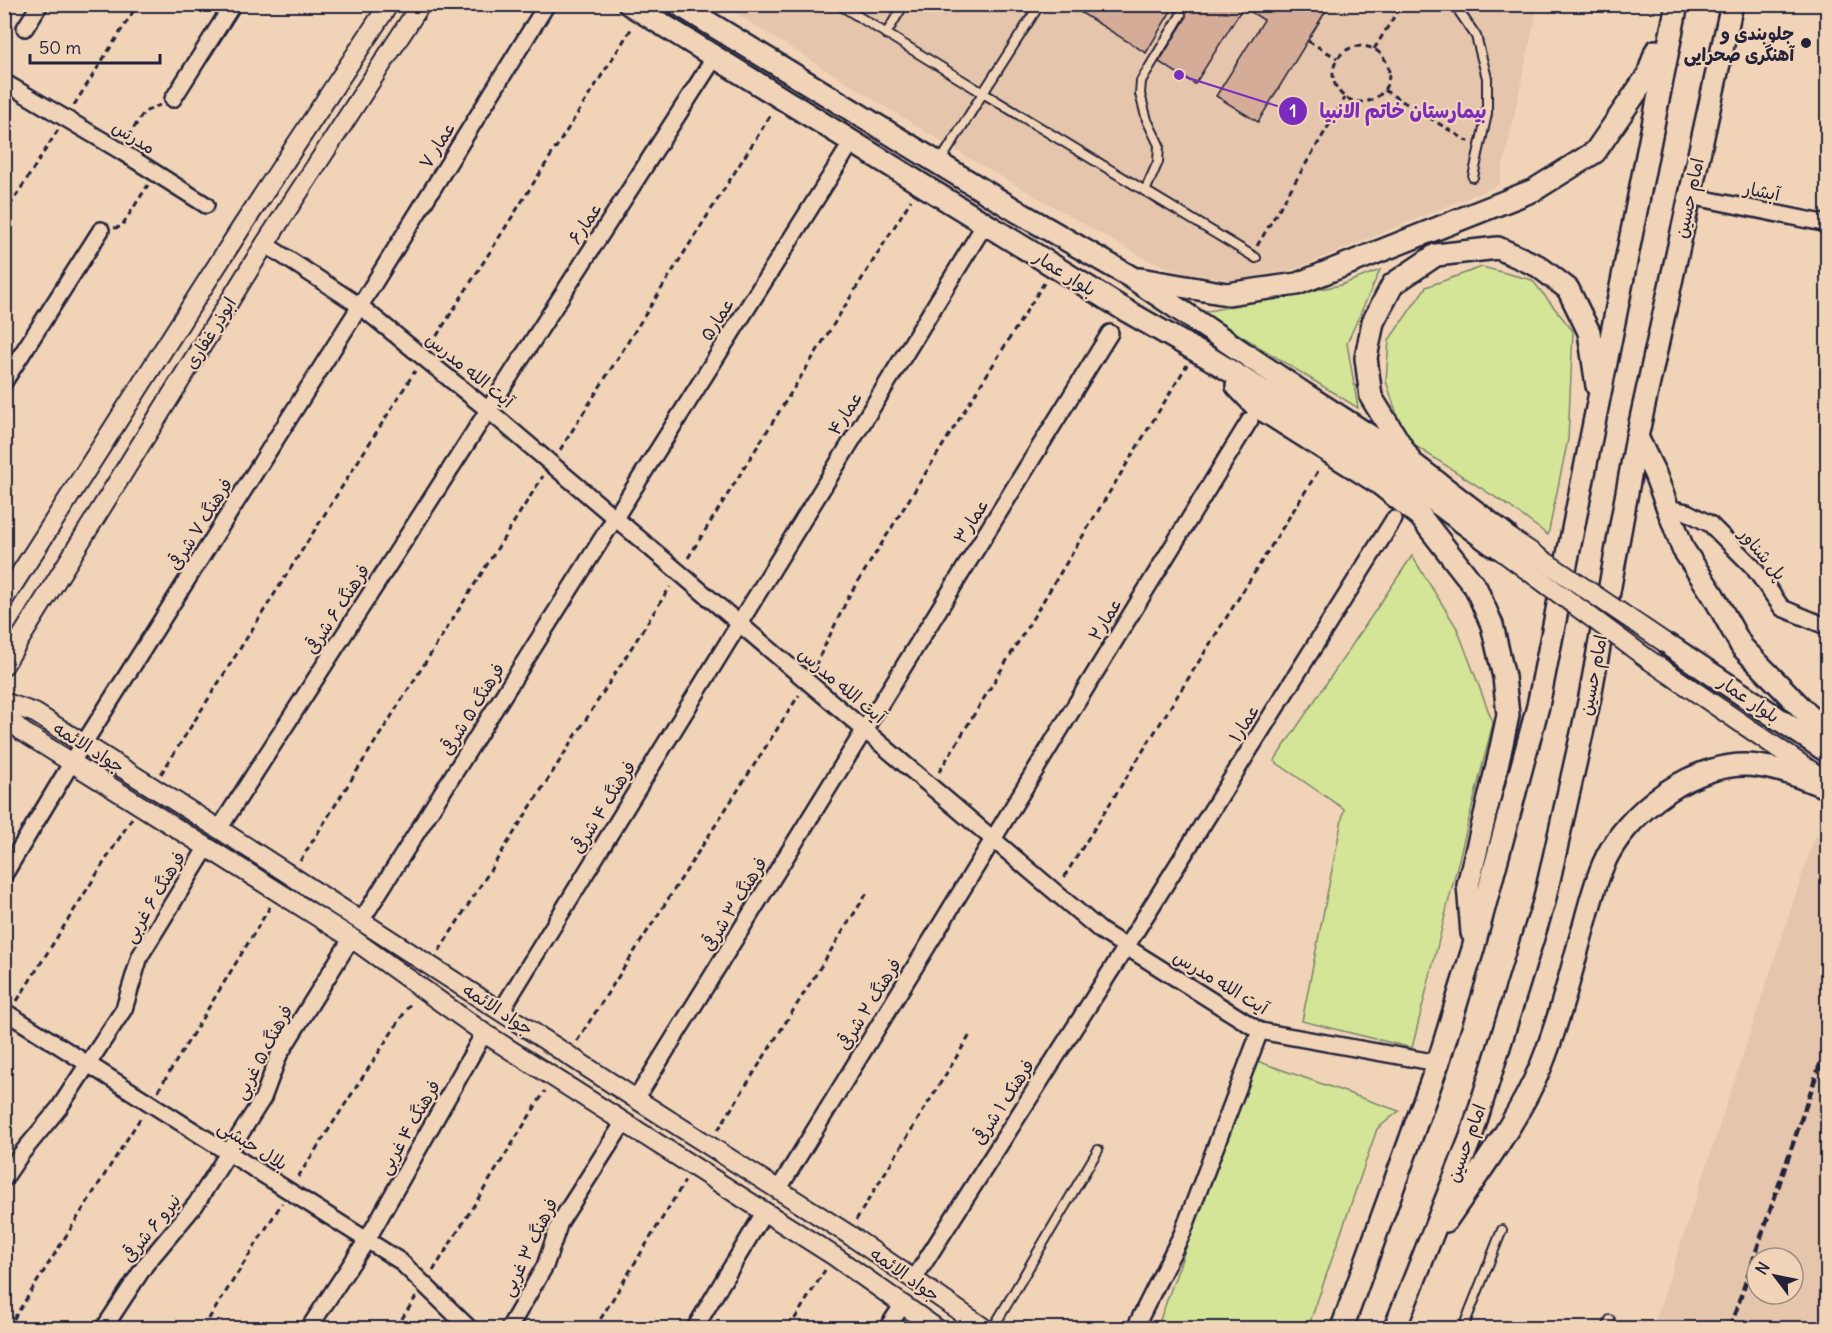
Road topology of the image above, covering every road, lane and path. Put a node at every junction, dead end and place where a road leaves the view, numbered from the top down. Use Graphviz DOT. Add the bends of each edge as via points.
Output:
graph roads {
  1 [pos="40,4"];
  2 [pos="138,4"];
  3 [pos="233,4"];
  4 [pos="389,4"];
  5 [pos="421,4"];
  6 [pos="547,4"];
  7 [pos="678,4"];
  8 [pos="838,4"];
  9 [pos="904,4"];
  10 [pos="1040,4"];
  11 [pos="1402,4"];
  12 [pos="1454,4"];
  13 [pos="1672,4"];
  14 [pos="1677,4"];
  15 [pos="1732,4"];
  16 [pos="636,8"];
  17 [pos="1181,15"];
  18 [pos="24,28"];
  19 [pos="886,34"];
  20 [pos="1308,41"];
  21 [pos="1374,49"];
  22 [pos="715,57"];
  23 [pos="1337,58"];
  24 [pos="4,82"];
  25 [pos="1384,90"];
  26 [pos="983,93"];
  27 [pos="782,98"];
  28 [pos="1345,98"];
  29 [pos="173,99"];
  30 [pos="65,119"];
  31 [pos="852,142"];
  32 [pos="1479,149"];
  33 [pos="119,150"];
  34 [pos="939,163"];
  35 [pos="156,174"];
  36 [pos="1473,177"];
  37 [pos="925,187"];
  38 [pos="1145,191"];
  39 [pos="1690,196"];
  40 [pos="206,206"];
  41 [pos="4,215"];
  42 [pos="985,224"];
  43 [pos="1827,224"];
  44 [pos="101,230"];
  45 [pos="265,244"];
  46 [pos="1254,257"];
  47 [pos="1054,267"];
  48 [pos="1131,277"];
  49 [pos="360,306"];
  50 [pos="1110,333"];
  51 [pos="1202,354"];
  52 [pos="424,358"];
  53 [pos="4,382"];
  54 [pos="1599,399"];
  55 [pos="489,410"];
  56 [pos="1250,420"];
  57 [pos="1637,437"];
  58 [pos="1330,452"];
  59 [pos="551,463"];
  60 [pos="1412,463"];
  61 [pos="1668,508"];
  62 [pos="615,518"];
  63 [pos="1394,519"];
  64 [pos="1501,541"];
  65 [pos="4,599"];
  66 [pos="739,623"];
  67 [pos="1827,627"];
  68 [pos="1670,646"];
  69 [pos="4,665"];
  70 [pos="808,681"];
  71 [pos="4,702"];
  72 [pos="4,714"];
  73 [pos="865,730"];
  74 [pos="1827,735"];
  75 [pos="84,743"];
  76 [pos="1827,752"];
  77 [pos="72,762"];
  78 [pos="1827,783"];
  79 [pos="931,786"];
  80 [pos="153,787"];
  81 [pos="1827,788"];
  82 [pos="140,805"];
  83 [pos="219,829"];
  84 [pos="993,839"];
  85 [pos="207,847"];
  86 [pos="4,874"];
  87 [pos="291,875"];
  88 [pos="867,892"];
  89 [pos="1055,892"];
  90 [pos="361,921"];
  91 [pos="351,939"];
  92 [pos="1126,946"];
  93 [pos="1473,949"];
  94 [pos="420,988"];
  95 [pos="501,1011"];
  96 [pos="7,1012"];
  97 [pos="1260,1030"];
  98 [pos="484,1033"];
  99 [pos="970,1035"];
  100 [pos="568,1055"];
  101 [pos="1438,1063"];
  102 [pos="87,1064"];
  103 [pos="554,1078"];
  104 [pos="636,1099"];
  105 [pos="624,1122"];
  106 [pos="708,1145"];
  107 [pos="1098,1150"];
  108 [pos="228,1152"];
  109 [pos="694,1167"];
  110 [pos="4,1179"];
  111 [pos="778,1190"];
  112 [pos="289,1191"];
  113 [pos="765,1211"];
  114 [pos="1502,1230"];
  115 [pos="848,1234"];
  116 [pos="367,1240"];
  117 [pos="834,1256"];
  118 [pos="1422,1256"];
  119 [pos="914,1279"];
  120 [pos="424,1285"];
  121 [pos="902,1306"];
  122 [pos="104,1329"];
  123 [pos="203,1329"];
  124 [pos="309,1329"];
  125 [pos="396,1329"];
  126 [pos="469,1329"];
  127 [pos="509,1329"];
  128 [pos="595,1329"];
  129 [pos="695,1329"];
  130 [pos="789,1329"];
  131 [pos="887,1329"];
  132 [pos="936,1329"];
  133 [pos="984,1329"];
  134 [pos="993,1329"];
  135 [pos="1135,1329"];
  136 [pos="1342,1329"];
  137 [pos="1395,1329"];
  138 [pos="1463,1329"];
  1 -- 18 [label="street"];
  2 -- 30 [label="path"];
  3 -- 29 [label="street"];
  4 -- 65 [label="street, ابوذر غفاری"];
  5 -- 45 [label="street, ابوذر غفاری"];
  6 -- 49 [label="street, عمار ۷"];
  7 -- 34 [label="main road, بلوار عمار"];
  8 -- 19 [label="lane"];
  9 -- 19 [label="lane"];
  10 -- 26 [label="lane"];
  11 -- 21 [label="path"];
  12 -- 32 [label="lane" via="1476,36 1487,78 1487,114"];
  13 -- 48 [label="main road" via="1648,75 1594,152 1534,190 1297,284 1227,294"];
  14 -- 54 [label="main road"];
  15 -- 39 [label="main road, امام حسین"];
  16 -- 22 [label="main road, بلوار عمار"];
  16 -- 52 [label="path"];
  17 -- 38 [label="lane" via="1141,81 1147,120 1159,145 1158,162"];
  19 -- 26 [label="lane"];
  20 -- 23 [label="path"];
  21 -- 23 [label="path" via="1360,45"];
  21 -- 25 [label="path" via="1384,57 1389,70"];
  22 -- 27 [label="main road, بلوار عمار"];
  22 -- 55 [label="street, عمار۶"];
  23 -- 28 [label="path" via="1332,71 1334,85"];
  24 -- 30 [label="street, مدرس"];
  25 -- 28 [label="path" via="1368,102"];
  25 -- 32 [label="path"];
  26 -- 34 [label="lane"];
  26 -- 38 [label="lane"];
  27 -- 31 [label="main road, بلوار عمار"];
  27 -- 59 [label="path"];
  28 -- 46 [label="path"];
  29 -- 33 [label="path" via="144,112"];
  30 -- 33 [label="street, مدرس"];
  30 -- 41 [label="path"];
  31 -- 37 [label="main road, بلوار عمار"];
  31 -- 62 [label="street, عمار۵"];
  32 -- 36 [label="lane"];
  33 -- 35 [label="street, مدرس"];
  34 -- 37 [label="street"];
  34 -- 48 [label="main road, بلوار عمار"];
  35 -- 40 [label="street, مدرس"];
  35 -- 44 [label="path" via="121,227"];
  37 -- 42 [label="main road, بلوار عمار"];
  38 -- 46 [label="lane"];
  39 -- 43 [label="street, آبشار"];
  39 -- 57 [label="main road, امام حسین"];
  42 -- 47 [label="main road, بلوار عمار"];
  42 -- 66 [label="street, عمار۴"];
  44 -- 53 [label="street"];
  45 -- 49 [label="street, آیت الله مدرس"];
  45 -- 69 [label="street, ابوذر غفاری"];
  47 -- 51 [label="main road, بلوار عمار"];
  47 -- 70 [label="path" via="849,596"];
  48 -- 60 [label="main road, بلوار عمار"];
  49 -- 52 [label="street, آیت الله مدرس"];
  49 -- 75 [label="street, فرهنگ ۷ شرقی"];
  50 -- 73 [label="street, عمار۳"];
  51 -- 58 [label="main road" via="1255,405"];
  51 -- 64 [label="main road, بلوار عمار"];
  51 -- 79 [label="path"];
  52 -- 55 [label="street, آیت الله مدرس"];
  52 -- 80 [label="path"];
  54 -- 60 [label="main road" via="1589,332 1568,289 1538,266 1498,248 1436,255 1393,284 1373,322 1366,358 1371,397"];
  54 -- 93 [label="main road" via="1538,706"];
  55 -- 59 [label="street, آیت الله مدرس"];
  55 -- 83 [label="street, فرهنگ ۶ شرقی"];
  56 -- 84 [label="street, عمار۲"];
  57 -- 61 [label="main road"];
  57 -- 118 [label="main road, امام حسین" via="1589,702 1544,902 1471,1137"];
  58 -- 89 [label="path"];
  58 -- 93 [label="main road" via="1420,516 1476,588 1492,625 1508,715 1468,885"];
  59 -- 62 [label="street, آیت الله مدرس"];
  59 -- 87 [label="path"];
  60 -- 64 [label="main road, بلوار عمار"];
  61 -- 67 [label="street, پل شناور" via="1687,512 1710,524 1754,567 1782,608"];
  61 -- 74 [label="main road" via="1683,549 1742,646"];
  62 -- 66 [label="street, آیت الله مدرس"];
  62 -- 90 [label="street, فرهنگ ۵ شرقی"];
  63 -- 92 [label="street, عمار۱"];
  64 -- 68 [label="street, bridge"];
  64 -- 78 [label="street, bridge" via="1649,660"];
  66 -- 70 [label="street, آیت الله مدرس"];
  66 -- 95 [label="street, فرهنگ ۴ شرقی"];
  68 -- 76 [label="main road, بلوار عمار"];
  70 -- 73 [label="street, آیت الله مدرس"];
  70 -- 100 [label="path"];
  71 -- 75 [label="street, جواد الائمه" via="35,713"];
  72 -- 77 [label="street, جواد الائمه" via="23,732"];
  73 -- 79 [label="street, آیت الله مدرس"];
  73 -- 104 [label="street, فرهنگ ۳ شرقی"];
  75 -- 77 [label="street, فرهنگ ۷ شرقی"];
  75 -- 80 [label="street, جواد الائمه"];
  77 -- 82 [label="street, جواد الائمه"];
  77 -- 86 [label="street, فرهنگ ۷ شرقی"];
  79 -- 84 [label="street, آیت الله مدرس"];
  80 -- 83 [label="street, جواد الائمه"];
  81 -- 118 [label="main road" via="1788,772 1756,765 1724,767 1690,778 1665,793 1623,831 1603,865 1541,1065 1514,1120"];
  82 -- 85 [label="street, جواد الائمه"];
  82 -- 96 [label="path"];
  83 -- 87 [label="street, جواد الائمه"];
  84 -- 89 [label="street, آیت الله مدرس"];
  84 -- 111 [label="street, فرهنگ ۲ شرقی"];
  85 -- 91 [label="street, جواد الائمه"];
  85 -- 102 [label="street, فرهنگ ۶ غربی" via="140,956 124,1009"];
  87 -- 90 [label="street, جواد الائمه"];
  88 -- 106 [label="path"];
  89 -- 92 [label="street, آیت الله مدرس" via="1101,931"];
  90 -- 95 [label="street, جواد الائمه"];
  91 -- 94 [label="street, جواد الائمه"];
  91 -- 108 [label="street, فرهنگ ۵ غربی" via="279,1055 263,1098"];
  92 -- 97 [label="street, آیت الله مدرس"];
  92 -- 119 [label="street, فرهنک ۱ شرقی"];
  93 -- 101 [label="main road"];
  94 -- 98 [label="street, جواد الائمه"];
  94 -- 112 [label="path"];
  95 -- 100 [label="street, جواد الائمه"];
  96 -- 102 [label="street, بلال حبشی"];
  97 -- 101 [label="street, آیت الله مدرس"];
  97 -- 135 [label="street" via="1182,1234"];
  98 -- 103 [label="street, جواد الائمه"];
  98 -- 116 [label="street, فرهنگ ۴ غربی"];
  99 -- 115 [label="path"];
  100 -- 104 [label="street, جواد الائمه"];
  101 -- 136 [label="main road"];
  102 -- 108 [label="street, بلال حبشی"];
  102 -- 110 [label="street, فرهنگ ۶ غربی" via="59,1108"];
  103 -- 105 [label="street, جواد الائمه"];
  103 -- 120 [label="path"];
  104 -- 106 [label="street, جواد الائمه"];
  105 -- 109 [label="street, جواد الائمه"];
  105 -- 127 [label="street, فرهنگ ۳ غربی" via="560,1222 545,1266"];
  106 -- 111 [label="street, جواد الائمه"];
  107 -- 134 [label="lane"];
  108 -- 112 [label="street, بلال حبشی"];
  108 -- 122 [label="street, نیرو ۶ شرقی" via="196,1204 146,1264"];
  109 -- 113 [label="street, جواد الائمه"];
  109 -- 128 [label="path"];
  111 -- 115 [label="street, جواد الائمه"];
  112 -- 116 [label="street, بلال حبشی"];
  112 -- 123 [label="path"];
  113 -- 117 [label="street, جواد الائمه"];
  113 -- 129 [label="street"];
  114 -- 138 [label="lane"];
  115 -- 119 [label="street, جواد الائمه"];
  116 -- 120 [label="street, بلال حبشی" via="400,1261"];
  116 -- 124 [label="street, فرهنگ ۴ غربی"];
  117 -- 121 [label="street, جواد الائمه"];
  117 -- 130 [label="path"];
  118 -- 137 [label="main road, امام حسین"];
  119 -- 133 [label="street, جواد الائمه"];
  120 -- 125 [label="path"];
  120 -- 126 [label="street, بلال حبشی"];
  121 -- 131 [label="street"];
  121 -- 132 [label="street, جواد الائمه"];
}
